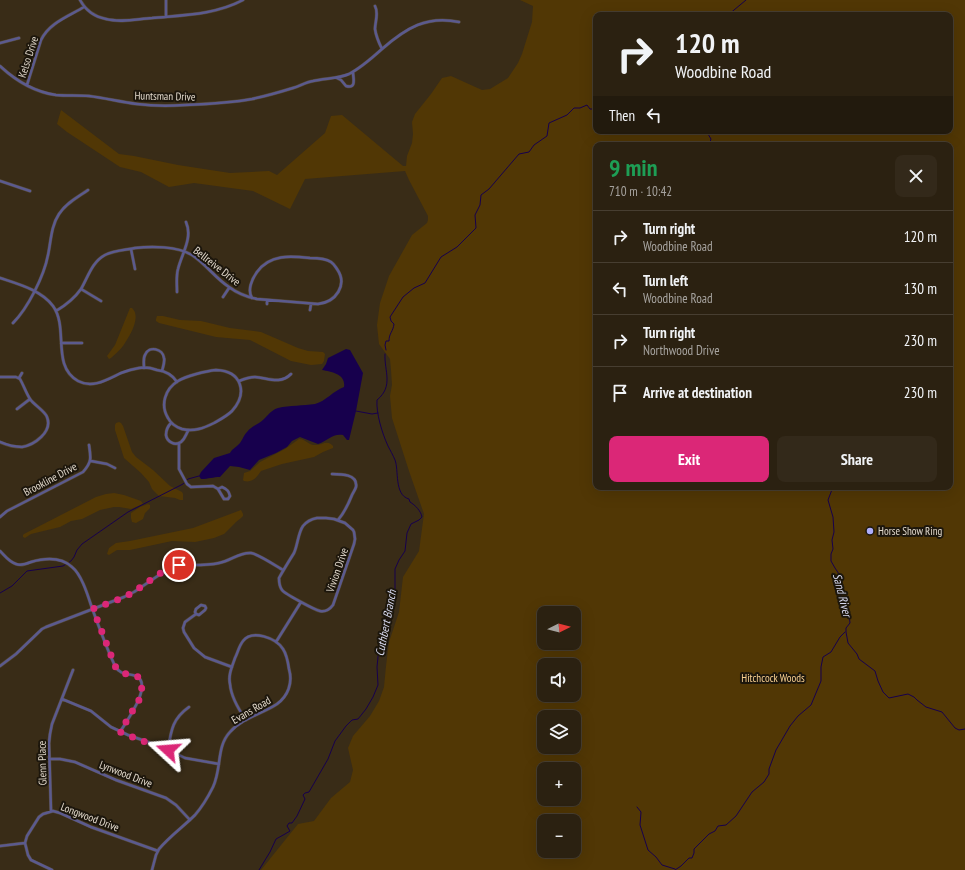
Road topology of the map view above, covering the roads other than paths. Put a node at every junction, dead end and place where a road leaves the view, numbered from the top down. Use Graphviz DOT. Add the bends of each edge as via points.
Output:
graph roads {
  1 [pos="80,0"];
  2 [pos="166,0"];
  3 [pos="243,0"];
  4 [pos="376,6"];
  5 [pos="84,7"];
  6 [pos="166,17"];
  7 [pos="459,22"];
  8 [pos="19,38"];
  9 [pos="0,43"];
  10 [pos="382,49"];
  11 [pos="0,66"];
  12 [pos="353,72"];
  13 [pos="335,77"];
  14 [pos="27,85"];
  15 [pos="0,181"];
  16 [pos="88,190"];
  17 [pos="30,191"];
  18 [pos="186,222"];
  19 [pos="132,249"];
  20 [pos="184,252"];
  21 [pos="135,268"];
  22 [pos="0,278"];
  23 [pos="229,288"];
  24 [pos="81,289"];
  25 [pos="34,291"];
  26 [pos="177,292"];
  27 [pos="223,297"];
  28 [pos="252,298"];
  29 [pos="100,300"];
  30 [pos="267,300"];
  31 [pos="267,304"];
  32 [pos="311,304"];
  33 [pos="310,310"];
  34 [pos="56,311"];
  35 [pos="13,323"];
  36 [pos="61,343"];
  37 [pos="82,343"];
  38 [pos="144,368"];
  39 [pos="162,371"];
  40 [pos="22,373"];
  41 [pos="291,374"];
  42 [pos="0,377"];
  43 [pos="19,378"];
  44 [pos="239,381"];
  45 [pos="177,382"];
  46 [pos="30,399"];
  47 [pos="17,409"];
  48 [pos="171,423"];
  49 [pos="188,430"];
  50 [pos="0,442"];
  51 [pos="178,443"];
  52 [pos="89,445"];
  53 [pos="91,461"];
  54 [pos="115,468"];
  55 [pos="332,474"];
  56 [pos="218,489"];
  57 [pos="0,517"];
  58 [pos="338,520"];
  59 [pos="0,551"];
  60 [pos="283,570"];
  61 [pos="301,601"];
  62 [pos="93,609"];
  63 [pos="196,614"];
  64 [pos="276,642"];
  65 [pos="0,666"];
  66 [pos="232,667"];
  67 [pos="73,670"];
  68 [pos="62,699"];
  69 [pos="189,707"];
  70 [pos="246,720"];
  71 [pos="120,732"];
  72 [pos="168,750"];
  73 [pos="49,759"];
  74 [pos="219,764"];
  75 [pos="51,811"];
  76 [pos="190,820"];
  77 [pos="25,843"];
  78 [pos="0,846"];
  79 [pos="158,850"];
  80 [pos="52,870"];
  81 [pos="152,870"];
  1 -- 5 [label="street"];
  2 -- 6 [label="street"];
  3 -- 6 [label="street" via="212,11"];
  4 -- 10 [label="street" via="375,31"];
  5 -- 6 [label="street" via="104,19 115,21"];
  5 -- 14 [label="street, Kelso Drive" via="52,25 44,33"];
  7 -- 10 [label="street, Huntsman Drive" via="441,20 422,23"];
  8 -- 9 [label="street"];
  10 -- 12 [label="street, Huntsman Drive"];
  11 -- 14 [label="street, Huntsman Drive"];
  12 -- 13 [label="street, Huntsman Drive"];
  12 -- 13 [label="street, Huntsman Drive" via="354,82 350,87"];
  13 -- 14 [label="street, Huntsman Drive" via="251,99 216,104 145,105 88,96 57,95"];
  15 -- 17 [label="street"];
  16 -- 25 [label="street" via="65,206 57,217 46,263"];
  18 -- 20 [label="street" via="189,234"];
  19 -- 20 [label="street, Bellreive Drive" via="153,247"];
  19 -- 21 [label="street"];
  19 -- 24 [label="street, Bellreive Drive" via="111,252 102,257 91,268"];
  20 -- 23 [label="street, Bellreive Drive" via="193,256"];
  20 -- 26 [label="street" via="178,270"];
  22 -- 25 [label="street"];
  23 -- 27 [label="street"];
  23 -- 28 [label="street, Bellreive Drive"];
  24 -- 29 [label="street"];
  24 -- 34 [label="street, Bellreive Drive" via="72,300"];
  25 -- 34 [label="street" via="46,298"];
  25 -- 35 [label="street"];
  28 -- 30 [label="street, Bellreive Drive"];
  28 -- 32 [label="street, Bellreive Drive" via="249,292 254,276 270,260 284,256 326,260 333,264 340,274 342,282 339,291 328,302"];
  30 -- 31 [label="street"];
  30 -- 32 [label="street, Bellreive Drive"];
  32 -- 33 [label="street"];
  34 -- 36 [label="street"];
  36 -- 37 [label="street"];
  36 -- 38 [label="street" via="66,368 75,379 84,383 98,383 122,373"];
  38 -- 39 [label="street"];
  38 -- 39 [label="street" via="145,354 149,350 157,349 164,356"];
  39 -- 45 [label="street"];
  40 -- 43 [label="street"];
  41 -- 44 [label="street" via="282,380 253,377"];
  42 -- 43 [label="street"];
  43 -- 46 [label="street"];
  44 -- 45 [label="street" via="232,374 220,370 186,377"];
  44 -- 49 [label="street" via="240,397 231,412 204,428"];
  45 -- 48 [label="street" via="168,391 164,403 165,412"];
  46 -- 47 [label="street"];
  46 -- 50 [label="street" via="47,416 45,432 36,441 24,446"];
  48 -- 49 [label="street"];
  48 -- 51 [label="street" via="167,431 168,440 171,443"];
  49 -- 51 [label="street" via="184,439"];
  51 -- 56 [label="street" via="179,469 188,484 191,487 213,486"];
  52 -- 53 [label="street, Brookline Drive"];
  53 -- 54 [label="street"];
  53 -- 57 [label="street, Brookline Drive" via="80,474 7,510"];
  55 -- 58 [label="street" via="350,476 356,484 344,514"];
  56 -- 56 [label="street" via="226,488 230,496 228,499 224,499"];
  58 -- 60 [label="street, Vivion Drive" via="317,518 306,523"];
  58 -- 61 [label="street, Vivion Drive" via="353,530 355,539 333,605 321,612"];
  59 -- 62 [label="street" via="10,561 21,565 48,559 69,564 79,575"];
  60 -- 61 [label="street, Vivion Drive" via="279,580 281,590"];
  60 -- 62 [label="street" via="250,553 240,554 229,561 217,564 176,566 129,594"];
  61 -- 64 [label="street"];
  62 -- 65 [label="street" via="42,629"];
  62 -- 71 [label="street" via="116,668 126,674 137,676 141,683 139,700"];
  63 -- 63 [label="street" via="196,609 201,605 205,606 200,615"];
  63 -- 66 [label="street" via="183,628 194,648 209,659"];
  64 -- 66 [label="street" via="257,636 247,638 239,648"];
  64 -- 70 [label="street, Evans Road" via="287,656 290,675 288,691 277,704"];
  66 -- 70 [label="street" via="230,688"];
  67 -- 68 [label="street, Glenn Place"];
  68 -- 71 [label="street" via="89,710"];
  68 -- 73 [label="street, Glenn Place" via="51,729"];
  69 -- 72 [label="street" via="175,722"];
  70 -- 74 [label="street, Evans Road" via="226,737 221,747"];
  71 -- 72 [label="street"];
  72 -- 74 [label="street" via="185,758"];
  73 -- 75 [label="street, Glenn Place"];
  73 -- 76 [label="street, Lynwood Drive" via="75,762 166,798"];
  74 -- 76 [label="street, Evans Road" via="218,775 211,791"];
  75 -- 77 [label="street, Longwood Drive" via="39,817"];
  75 -- 79 [label="street, Longwood Drive" via="57,811 92,827"];
  76 -- 79 [label="street, Evans Road"];
  77 -- 78 [label="street"];
  77 -- 80 [label="street" via="31,860"];
  79 -- 81 [label="street, Evans Road"];
}
